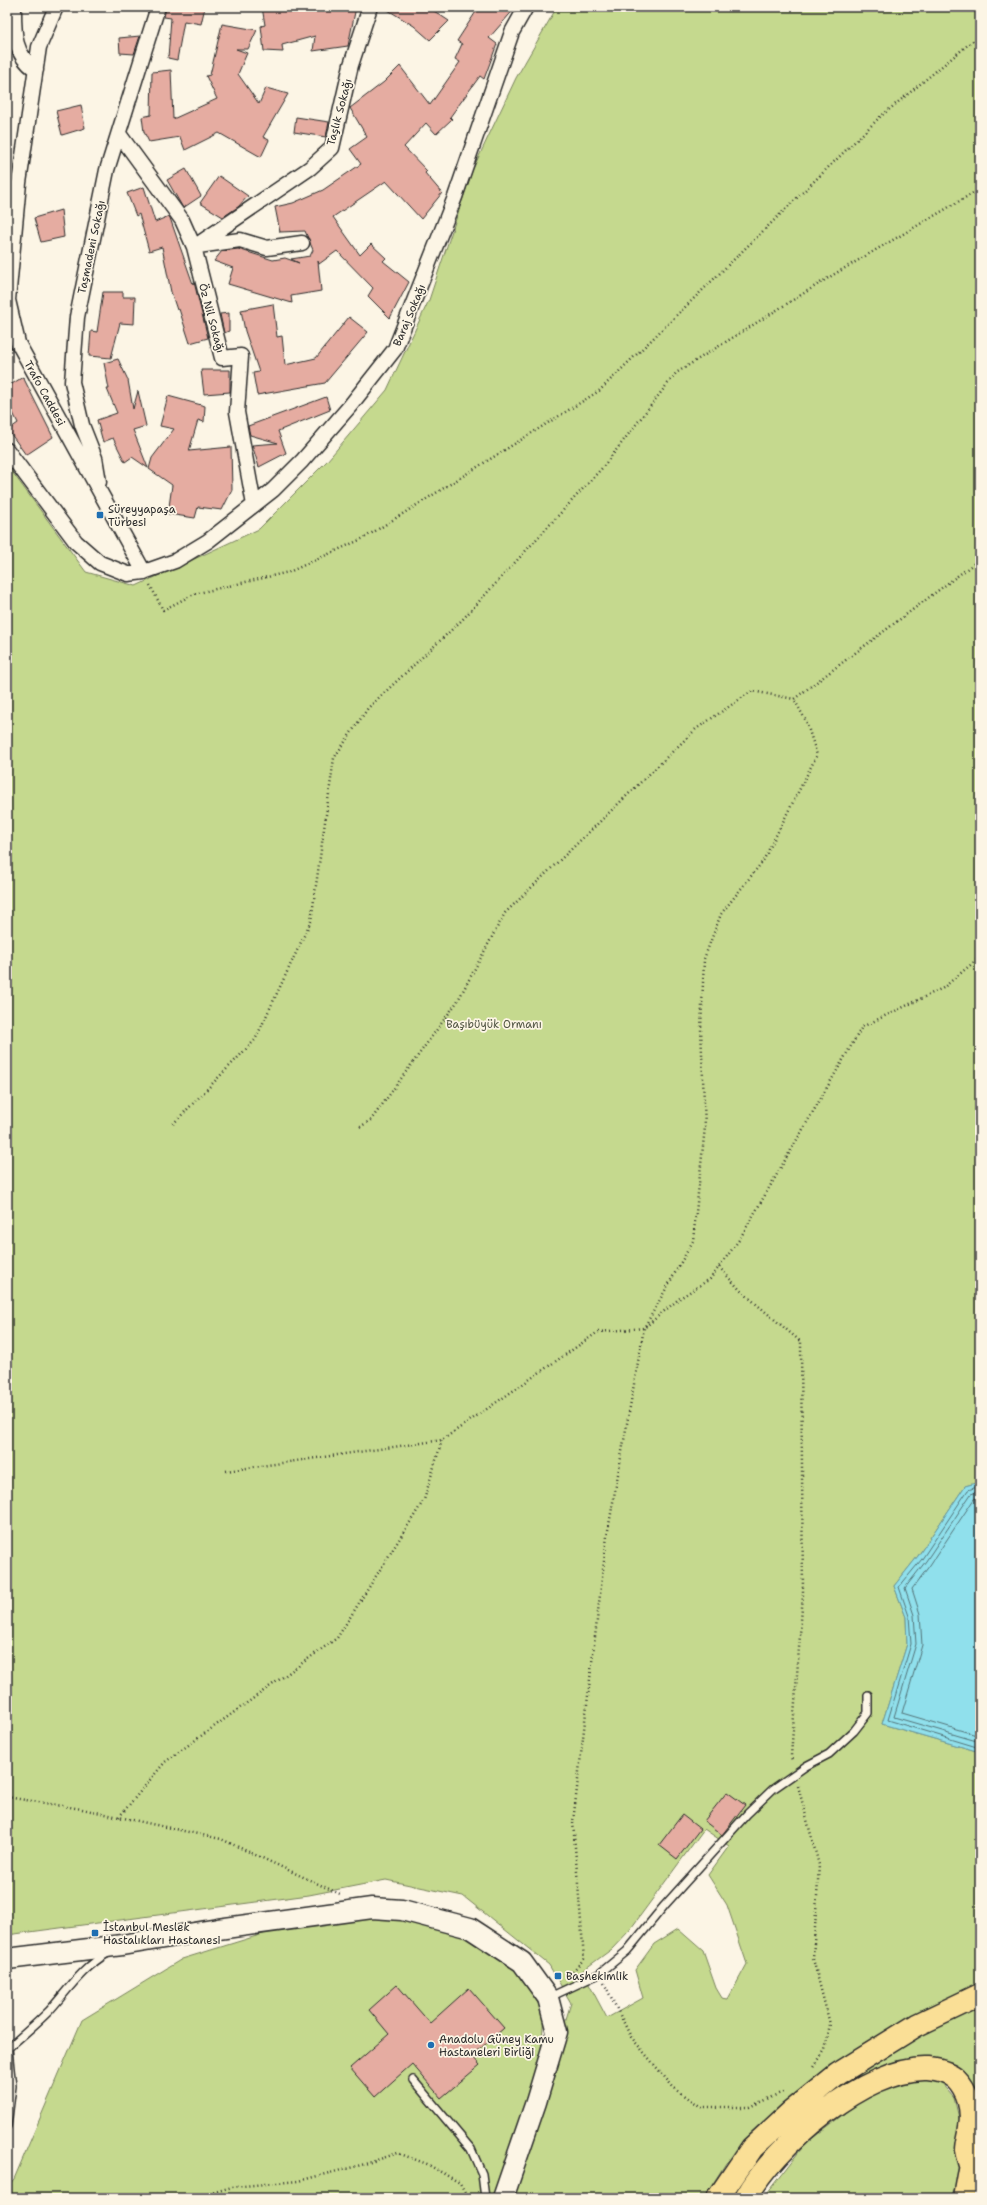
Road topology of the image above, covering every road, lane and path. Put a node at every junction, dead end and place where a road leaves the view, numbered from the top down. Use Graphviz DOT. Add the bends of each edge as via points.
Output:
graph roads {
  1 [pos="14,7"];
  2 [pos="56,7"];
  3 [pos="158,7"];
  4 [pos="370,7"];
  5 [pos="526,7"];
  6 [pos="980,35"];
  7 [pos="36,70"];
  8 [pos="119,134"];
  9 [pos="980,189"];
  10 [pos="302,243"];
  11 [pos="194,247"];
  12 [pos="7,450"];
  13 [pos="100,490"];
  14 [pos="254,505"];
  15 [pos="980,559"];
  16 [pos="144,572"];
  17 [pos="794,699"];
  18 [pos="980,957"];
  19 [pos="173,1124"];
  20 [pos="360,1127"];
  21 [pos="719,1267"];
  22 [pos="644,1328"];
  23 [pos="442,1440"];
  24 [pos="226,1471"];
  25 [pos="868,1695"];
  26 [pos="795,1774"];
  27 [pos="7,1797"];
  28 [pos="119,1817"];
  29 [pos="343,1895"];
  30 [pos="122,1945"];
  31 [pos="7,1959"];
  32 [pos="599,1974"];
  33 [pos="569,1976"];
  34 [pos="980,1995"];
  35 [pos="548,1998"];
  36 [pos="7,2046"];
  37 [pos="812,2069"];
  38 [pos="9,2071"];
  39 [pos="413,2080"];
  40 [pos="788,2090"];
  41 [pos="980,2122"];
  42 [pos="7,2126"];
  43 [pos="971,2168"];
  44 [pos="194,2198"];
  45 [pos="468,2198"];
  46 [pos="485,2198"];
  47 [pos="503,2198"];
  48 [pos="718,2198"];
  49 [pos="746,2198"];
  50 [pos="965,2198"];
  1 -- 7 [label="street" via="14,30 18,48 22,59"];
  2 -- 7 [label="street, Trafo Caddesi" via="39,47"];
  3 -- 8 [label="street, Taşmadeni Sokağı"];
  4 -- 11 [label="street, Taşlık Sokağı" via="351,65 332,148 310,168"];
  5 -- 14 [label="street, Baraj Sokağı" via="512,32 455,197 395,349 302,461"];
  6 -- 16 [label="path" via="880,117 599,391 364,538 289,572 194,594 163,610"];
  7 -- 13 [label="street, Trafo Caddesi" via="19,183 8,300 18,343"];
  8 -- 11 [label="street, Öz Nil Sokağı" via="182,220"];
  8 -- 13 [label="street, Taşmadeni Sokağı" via="107,170 77,317 72,382 82,425 95,458"];
  9 -- 19 [label="path" via="833,275 676,373 598,472 462,620 368,708 334,758 312,914 308,928 256,1040"];
  10 -- 11 [label="street" via="268,248 240,240"];
  11 -- 14 [label="street, Öz Nil Sokağı" via="222,358 241,356 237,412"];
  12 -- 16 [label="street, Baraj Sokağı" via="82,547 100,563 128,574"];
  13 -- 16 [label="street, Trafo Caddesi"];
  14 -- 16 [label="street, Baraj Sokağı" via="208,541 182,557"];
  15 -- 17 [label="path"];
  17 -- 20 [label="path" via="752,691 696,729 505,913 457,1002 371,1120"];
  17 -- 22 [label="path" via="806,721 817,755 763,861 721,914 704,960 701,1029 705,1127 693,1241"];
  18 -- 21 [label="path" via="943,988 862,1027 739,1240"];
  21 -- 22 [label="path" via="710,1279 680,1298"];
  21 -- 26 [label="path" via="740,1291 801,1342 803,1594 790,1756"];
  22 -- 23 [label="path" via="598,1332"];
  22 -- 33 [label="path" via="607,1536 573,1822 584,1959"];
  23 -- 24 [label="path"];
  23 -- 28 [label="path" via="424,1500 337,1638 165,1762"];
  25 -- 26 [label="lane" via="868,1713 854,1731 829,1754"];
  26 -- 32 [label="lane" via="773,1789 746,1814 627,1951"];
  26 -- 37 [label="path" via="819,1865 813,1959 830,2024 825,2050"];
  27 -- 28 [label="path"];
  28 -- 29 [label="path" via="221,1840"];
  30 -- 31 [label="main road"];
  30 -- 35 [label="main road" via="372,1908 402,1910 470,1928 522,1962"];
  30 -- 36 [label="lane" via="90,1966 48,2011"];
  32 -- 35 [label="lane"];
  32 -- 40 [label="path" via="631,2037 673,2087 701,2107 749,2108"];
  34 -- 48 [label="highway" via="917,2025 838,2074 752,2148"];
  35 -- 47 [label="main road" via="557,2032"];
  36 -- 38 [label="lane"];
  38 -- 42 [label="lane" via="12,2086"];
  39 -- 46 [label="lane" via="471,2149 482,2174"];
  41 -- 43 [label="highway"];
  43 -- 49 [label="highway" via="966,2150 971,2124 969,2098 956,2078 940,2070 919,2069 892,2074 860,2088 823,2114 784,2149 755,2181"];
  43 -- 50 [label="highway"];
  44 -- 45 [label="path" via="232,2187 298,2181 398,2153 427,2164 460,2183"];
}
